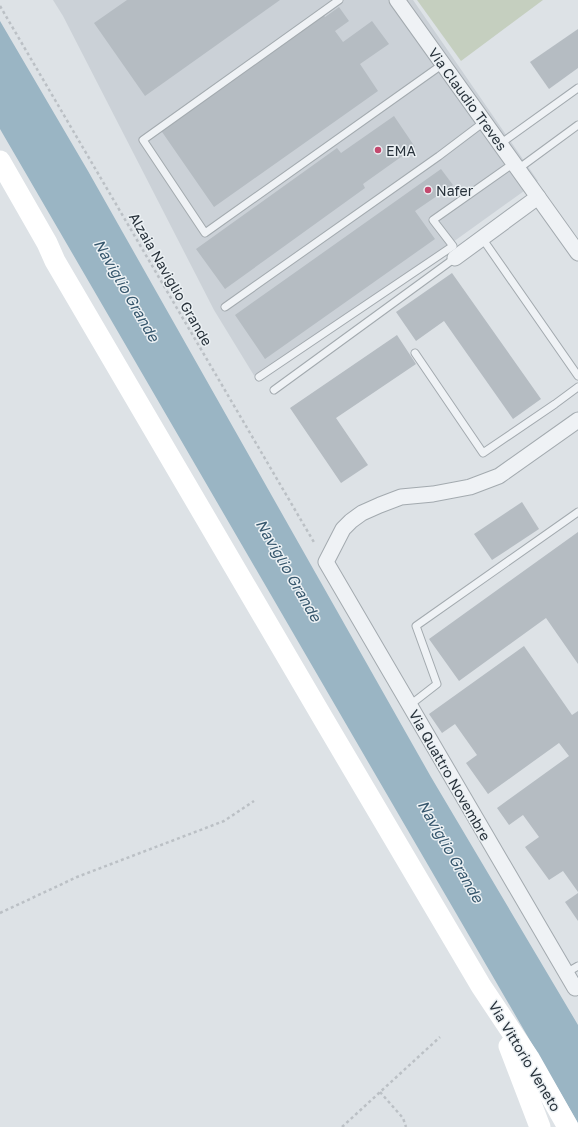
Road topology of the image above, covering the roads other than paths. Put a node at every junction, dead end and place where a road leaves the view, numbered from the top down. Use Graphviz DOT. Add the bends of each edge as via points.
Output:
graph roads {
  1 [pos="339,0"];
  2 [pos="397,0"];
  3 [pos="443,64"];
  4 [pos="578,88"];
  5 [pos="484,122"];
  6 [pos="578,125"];
  7 [pos="500,144"];
  8 [pos="0,161"];
  9 [pos="516,166"];
  10 [pos="538,197"];
  11 [pos="482,238"];
  12 [pos="578,253"];
  13 [pos="455,258"];
  14 [pos="225,307"];
  15 [pos="415,353"];
  16 [pos="578,376"];
  17 [pos="259,377"];
  18 [pos="578,387"];
  19 [pos="274,390"];
  20 [pos="578,420"];
  21 [pos="578,512"];
  22 [pos="410,705"];
  23 [pos="572,970"];
  24 [pos="481,986"];
  25 [pos="575,988"];
  26 [pos="540,1127"];
  27 [pos="568,1127"];
  1 -- 3 [label="lane" via="143,140 205,233"];
  2 -- 3 [label="street, Via Claudio Treves"];
  3 -- 5 [label="street, Via Claudio Treves"];
  4 -- 7 [label="lane"];
  5 -- 7 [label="street, Via Claudio Treves"];
  5 -- 14 [label="lane"];
  6 -- 9 [label="lane"];
  7 -- 9 [label="street, Via Claudio Treves"];
  8 -- 24 [label="main road" via="63,275"];
  9 -- 10 [label="street, Via Claudio Treves"];
  9 -- 17 [label="lane" via="433,220 453,246"];
  10 -- 11 [label="street"];
  10 -- 12 [label="street, Via Claudio Treves"];
  11 -- 13 [label="street"];
  11 -- 16 [label="lane"];
  13 -- 19 [label="lane"];
  15 -- 18 [label="lane" via="483,453"];
  20 -- 22 [label="street, Via Quattro Novembre" via="499,476 470,487 401,497 362,513 343,529 326,562"];
  21 -- 22 [label="lane" via="416,626 437,684"];
  22 -- 23 [label="street, Via Quattro Novembre"];
  23 -- 25 [label="street, Via Quattro Novembre"];
  24 -- 26 [label="main road" via="516,1063"];
  24 -- 27 [label="main road, Via Vittorio Veneto" via="529,1058"];
}
